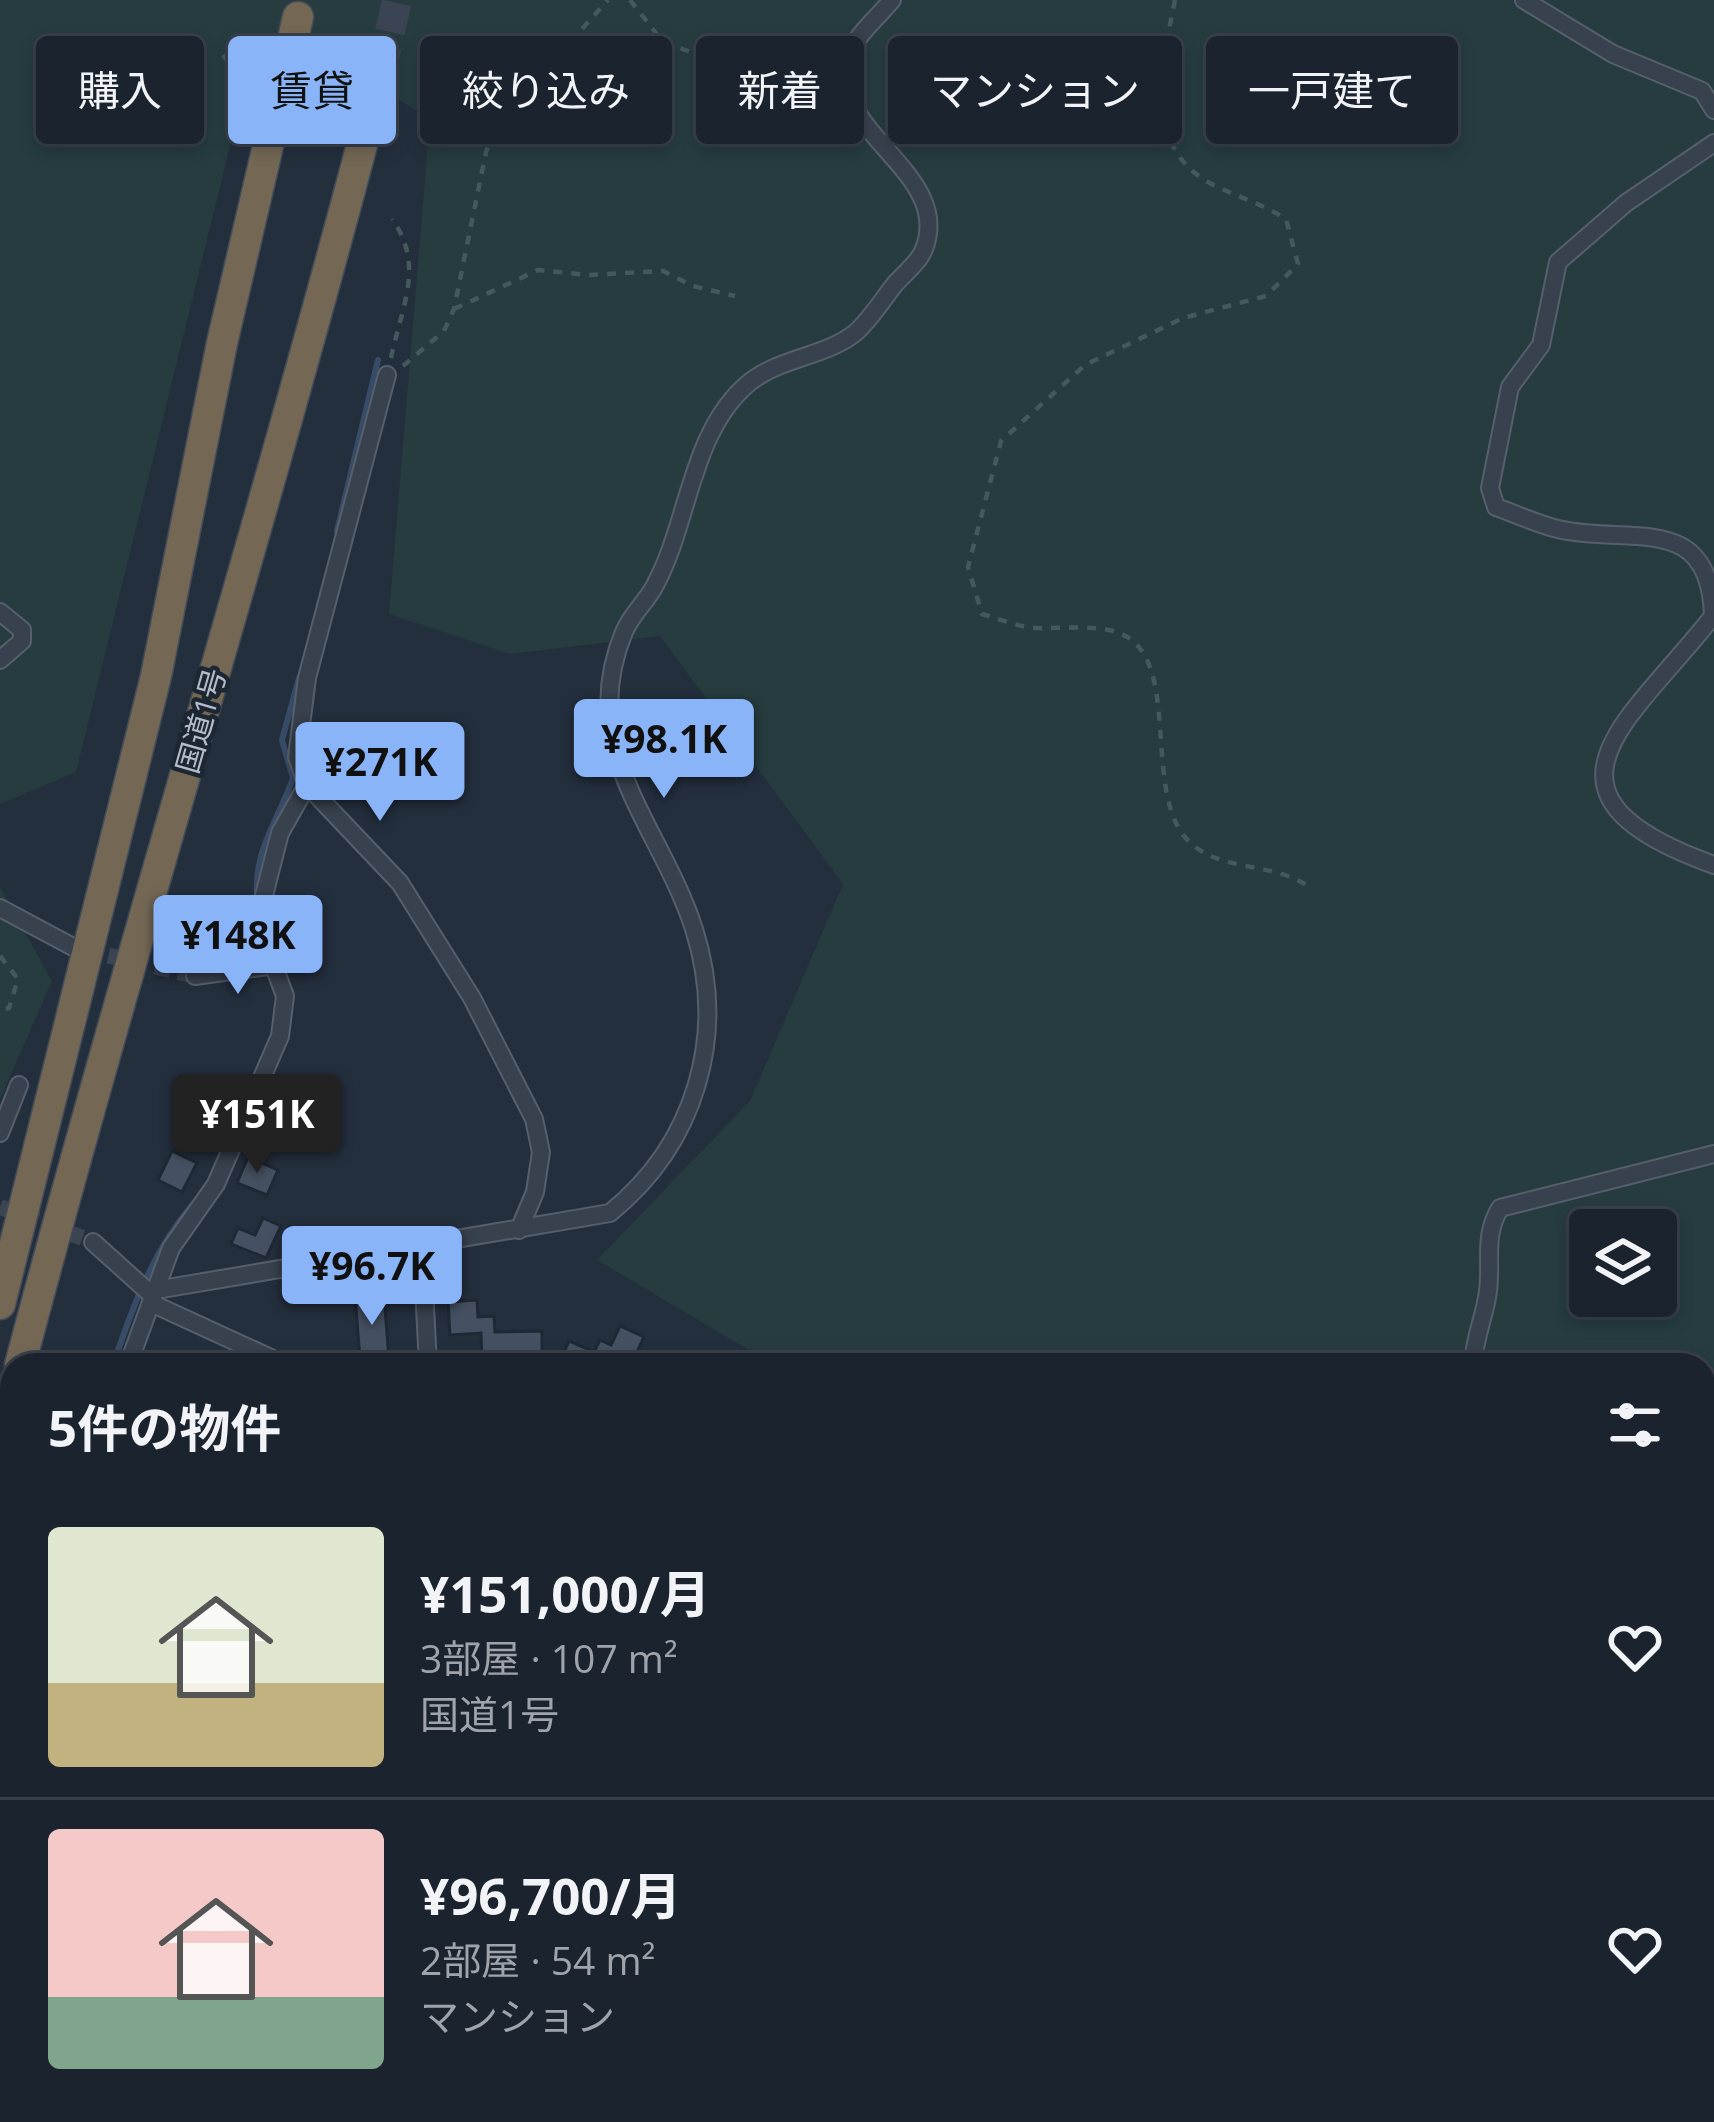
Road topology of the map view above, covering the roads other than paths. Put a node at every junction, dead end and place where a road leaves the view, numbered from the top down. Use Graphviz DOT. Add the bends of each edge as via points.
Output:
graph roads {
  1 [pos="892,0"];
  2 [pos="1524,0"];
  3 [pos="298,16"];
  4 [pos="1714,110"];
  5 [pos="1714,142"];
  6 [pos="362,144"];
  7 [pos="387,375"];
  8 [pos="0,612"];
  9 [pos="0,660"];
  10 [pos="307,785"];
  11 [pos="1714,865"];
  12 [pos="0,908"];
  13 [pos="73,947"];
  14 [pos="276,964"];
  15 [pos="195,976"];
  16 [pos="20,1085"];
  17 [pos="0,1133"];
  18 [pos="1714,1154"];
  19 [pos="519,1230"];
  20 [pos="94,1242"];
  21 [pos="422,1248"];
  22 [pos="153,1296"];
  23 [pos="0,1304"];
  24 [pos="23,1353"];
  25 [pos="132,1353"];
  26 [pos="263,1353"];
  27 [pos="427,1353"];
  28 [pos="1474,1353"];
  1 -- 19 [label="street" via="848,53 844,83 853,108 917,189 924,250 853,335 769,368 739,391 705,449 614,670 611,751 694,927 704,971 708,1041 698,1089 678,1139 610,1213"];
  2 -- 4 [label="street" via="1613,55 1702,91"];
  3 -- 23 [label="highway, 国道1号" via="146,720"];
  5 -- 11 [label="street" via="1626,202 1558,262 1541,345 1510,386 1490,488 1496,507 1559,529 1666,538 1695,554 1712,586 1713,616 1622,721 1603,770 1611,803 1635,830"];
  6 -- 24 [label="highway, 国道1号"];
  7 -- 10 [label="street" via="304,694 297,757"];
  8 -- 9 [label="street" via="22,630 22,641"];
  10 -- 14 [label="street" via="280,833 260,910"];
  10 -- 19 [label="street" via="400,883 534,1119 541,1152"];
  12 -- 13 [label="street"];
  14 -- 15 [label="street"];
  14 -- 22 [label="street" via="285,996 280,1036 216,1184 171,1248"];
  16 -- 17 [label="street"];
  18 -- 28 [label="street" via="1500,1208 1487,1231 1488,1293"];
  19 -- 21 [label="street"];
  20 -- 22 [label="street"];
  21 -- 22 [label="street"];
  21 -- 27 [label="street"];
  22 -- 25 [label="street"];
  22 -- 26 [label="street"];
}
